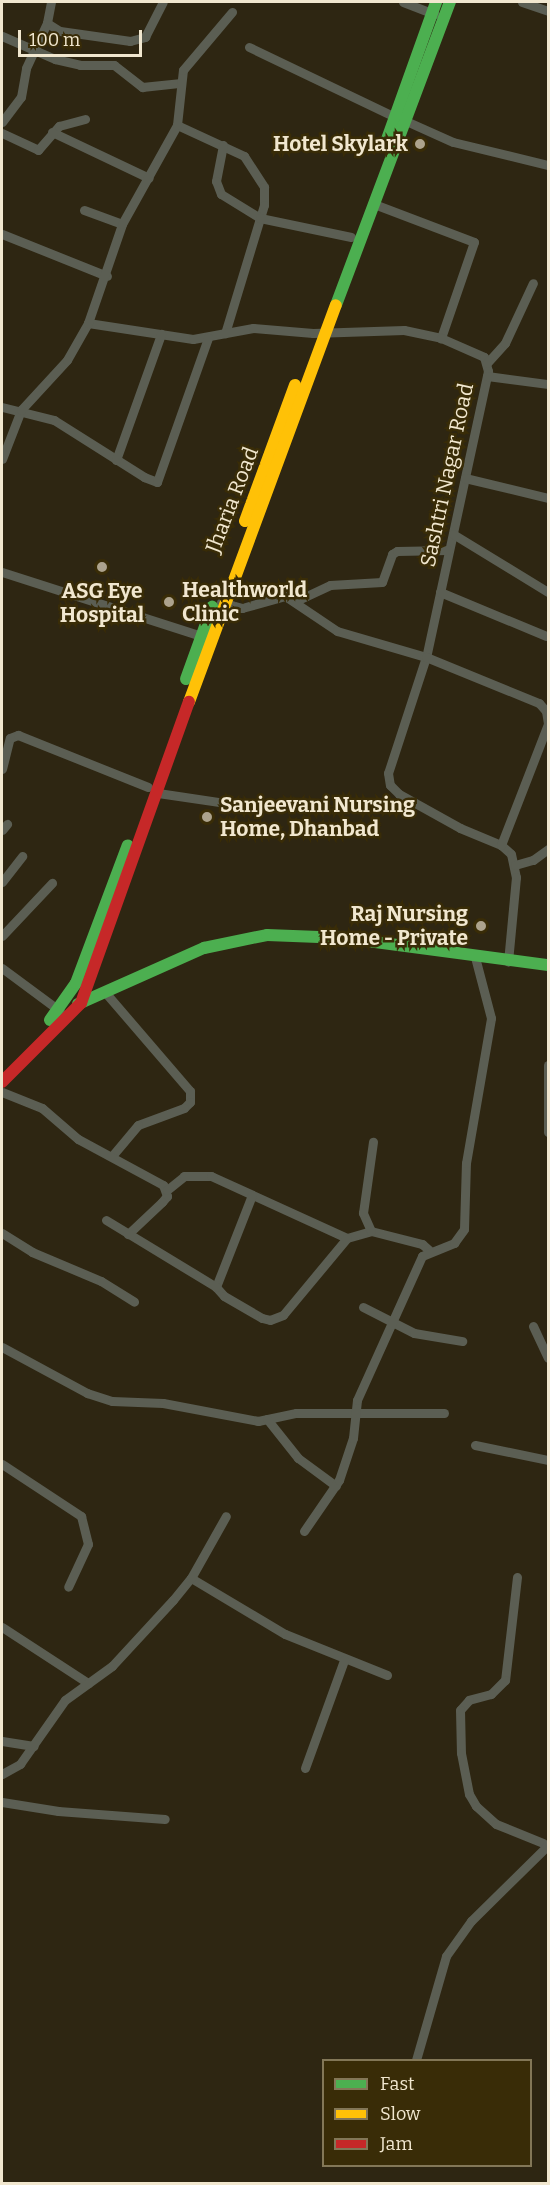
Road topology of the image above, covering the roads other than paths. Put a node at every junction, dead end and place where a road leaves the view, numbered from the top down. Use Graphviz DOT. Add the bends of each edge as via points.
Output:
graph roads {
  1 [pos="51,2"];
  2 [pos="163,2"];
  3 [pos="403,2"];
  4 [pos="450,2"];
  5 [pos="522,2"];
  6 [pos="437,10"];
  7 [pos="549,11"];
  8 [pos="232,12"];
  9 [pos="47,23"];
  10 [pos="2,36"];
  11 [pos="249,47"];
  12 [pos="33,53"];
  13 [pos="179,83"];
  14 [pos="85,119"];
  15 [pos="401,119"];
  16 [pos="2,122"];
  17 [pos="177,125"];
  18 [pos="52,132"];
  19 [pos="2,133"];
  20 [pos="223,146"];
  21 [pos="549,165"];
  22 [pos="148,178"];
  23 [pos="374,204"];
  24 [pos="84,210"];
  25 [pos="260,218"];
  26 [pos="123,224"];
  27 [pos="2,234"];
  28 [pos="351,237"];
  29 [pos="107,276"];
  30 [pos="533,283"];
  31 [pos="88,323"];
  32 [pos="225,333"];
  33 [pos="319,333"];
  34 [pos="160,334"];
  35 [pos="208,338"];
  36 [pos="441,338"];
  37 [pos="487,363"];
  38 [pos="487,376"];
  39 [pos="549,384"];
  40 [pos="2,407"];
  41 [pos="21,410"];
  42 [pos="2,459"];
  43 [pos="116,460"];
  44 [pos="465,478"];
  45 [pos="549,498"];
  46 [pos="453,534"];
  47 [pos="448,550"];
  48 [pos="2,572"];
  49 [pos="440,592"];
  50 [pos="549,592"];
  51 [pos="296,600"];
  52 [pos="219,602"];
  53 [pos="201,636"];
  54 [pos="546,636"];
  55 [pos="426,657"];
  56 [pos="547,708"];
  57 [pos="2,768"];
  58 [pos="153,790"];
  59 [pos="226,803"];
  60 [pos="501,845"];
  61 [pos="549,849"];
  62 [pos="22,856"];
  63 [pos="515,865"];
  64 [pos="2,882"];
  65 [pos="52,883"];
  66 [pos="2,936"];
  67 [pos="475,957"];
  68 [pos="508,962"];
  69 [pos="549,965"];
  70 [pos="2,968"];
  71 [pos="104,992"];
  72 [pos="81,1003"];
  73 [pos="60,1011"];
  74 [pos="549,1065"];
  75 [pos="2,1066"];
  76 [pos="2,1082"];
  77 [pos="2,1092"];
  78 [pos="549,1132"];
  79 [pos="373,1142"];
  80 [pos="112,1156"];
  81 [pos="167,1190"];
  82 [pos="252,1195"];
  83 [pos="106,1220"];
  84 [pos="371,1231"];
  85 [pos="2,1233"];
  86 [pos="128,1234"];
  87 [pos="347,1238"];
  88 [pos="429,1250"];
  89 [pos="216,1287"];
  90 [pos="134,1302"];
  91 [pos="363,1307"];
  92 [pos="390,1322"];
  93 [pos="533,1326"];
  94 [pos="462,1341"];
  95 [pos="2,1347"];
  96 [pos="549,1358"];
  97 [pos="355,1411"];
  98 [pos="444,1413"];
  99 [pos="267,1419"];
  100 [pos="476,1445"];
  101 [pos="549,1460"];
  102 [pos="2,1464"];
  103 [pos="336,1486"];
  104 [pos="226,1516"];
  105 [pos="304,1531"];
  106 [pos="517,1577"];
  107 [pos="192,1578"];
  108 [pos="68,1587"];
  109 [pos="2,1627"];
  110 [pos="344,1660"];
  111 [pos="387,1675"];
  112 [pos="88,1683"];
  113 [pos="2,1741"];
  114 [pos="34,1746"];
  115 [pos="304,1768"];
  116 [pos="2,1774"];
  117 [pos="2,1802"];
  118 [pos="165,1819"];
  119 [pos="549,1834"];
  120 [pos="546,1844"];
  121 [pos="417,2059"];
  1 -- 9 [label="street"];
  2 -- 9 [label="street" via="145,37 130,41 60,31"];
  3 -- 6 [label="street"];
  4 -- 6 [label="main road, Jharia Road"];
  5 -- 7 [label="street"];
  6 -- 15 [label="main road, Jharia Road"];
  8 -- 13 [label="street" via="191,58"];
  9 -- 12 [label="street"];
  10 -- 12 [label="street"];
  11 -- 15 [label="street"];
  12 -- 13 [label="street" via="80,65 114,65 142,87"];
  12 -- 16 [label="street" via="21,97"];
  13 -- 17 [label="street"];
  14 -- 18 [label="street" via="69,122"];
  15 -- 21 [label="street" via="453,142"];
  15 -- 23 [label="main road, Jharia Road"];
  15 -- 28 [label="main road, Jharia Road"];
  17 -- 20 [label="street"];
  17 -- 22 [label="street"];
  18 -- 19 [label="street" via="38,150"];
  18 -- 22 [label="street"];
  20 -- 25 [label="street" via="244,156 261,179 265,195"];
  20 -- 25 [label="street" via="217,188"];
  22 -- 26 [label="street"];
  23 -- 33 [label="main road, Jharia Road"];
  23 -- 36 [label="street" via="474,242"];
  24 -- 26 [label="street"];
  25 -- 28 [label="street"];
  25 -- 32 [label="street"];
  26 -- 29 [label="street"];
  27 -- 29 [label="street"];
  28 -- 33 [label="main road, Jharia Road"];
  29 -- 31 [label="street"];
  30 -- 37 [label="street" via="505,343"];
  31 -- 34 [label="street"];
  31 -- 41 [label="street" via="67,360"];
  32 -- 33 [label="street, Sashtri Nagar Road" via="253,328"];
  32 -- 35 [label="street, Sashtri Nagar Road"];
  33 -- 36 [label="street, Sashtri Nagar Road" via="393,329"];
  33 -- 52 [label="main road, Jharia Road"];
  34 -- 35 [label="street"];
  34 -- 43 [label="street"];
  35 -- 43 [label="street" via="157,482"];
  36 -- 37 [label="street, Sashtri Nagar Road" via="478,353"];
  37 -- 38 [label="street, Sashtri Nagar Road"];
  38 -- 39 [label="street"];
  38 -- 44 [label="street, Sashtri Nagar Road"];
  40 -- 41 [label="street"];
  41 -- 42 [label="street"];
  41 -- 43 [label="street" via="54,420"];
  44 -- 45 [label="street"];
  44 -- 46 [label="street, Sashtri Nagar Road"];
  46 -- 47 [label="street, Sashtri Nagar Road"];
  46 -- 50 [label="street"];
  47 -- 49 [label="street, Sashtri Nagar Road"];
  47 -- 51 [label="street" via="397,551 392,554 381,582 340,583"];
  48 -- 53 [label="street"];
  49 -- 54 [label="street"];
  49 -- 55 [label="street, Sashtri Nagar Road"];
  51 -- 52 [label="street" via="285,596 242,608"];
  51 -- 55 [label="street" via="337,631"];
  52 -- 53 [label="main road, Jharia Road"];
  52 -- 58 [label="main road, Jharia Road"];
  53 -- 58 [label="main road, Jharia Road"];
  55 -- 56 [label="street"];
  55 -- 60 [label="street, Sashtri Nagar Road" via="388,773 390,785 460,828"];
  56 -- 60 [label="street" via="543,741"];
  57 -- 58 [label="street" via="10,738 18,735"];
  58 -- 59 [label="street"];
  58 -- 72 [label="main road, Jharia Road"];
  58 -- 73 [label="main road, Jharia Road" via="94,938"];
  60 -- 63 [label="street"];
  61 -- 63 [label="street" via="533,860"];
  62 -- 64 [label="street"];
  63 -- 68 [label="street"];
  65 -- 66 [label="street"];
  67 -- 68 [label="main road"];
  67 -- 71 [label="main road" via="345,938 267,935 204,948"];
  67 -- 88 [label="street" via="491,1018 466,1163 464,1229 454,1242"];
  68 -- 69 [label="main road"];
  70 -- 73 [label="street"];
  71 -- 72 [label="main road"];
  71 -- 80 [label="street" via="190,1091 190,1102 183,1108 138,1125"];
  72 -- 73 [label="main road"];
  72 -- 76 [label="main road"];
  73 -- 75 [label="main road"];
  74 -- 78 [label="street"];
  77 -- 80 [label="street" via="42,1108 78,1139"];
  79 -- 84 [label="street" via="363,1213"];
  80 -- 81 [label="street"];
  81 -- 82 [label="street" via="184,1176 202,1175"];
  81 -- 86 [label="street" via="162,1203"];
  82 -- 87 [label="street"];
  82 -- 89 [label="street"];
  83 -- 86 [label="street"];
  84 -- 87 [label="street"];
  84 -- 88 [label="street" via="422,1244"];
  85 -- 90 [label="street" via="32,1252 101,1281"];
  86 -- 89 [label="street"];
  87 -- 89 [label="street" via="283,1315 274,1320 262,1318"];
  88 -- 92 [label="street" via="422,1256"];
  91 -- 92 [label="street"];
  92 -- 94 [label="street" via="414,1333"];
  92 -- 97 [label="street"];
  93 -- 96 [label="street"];
  95 -- 99 [label="street" via="87,1393 112,1401 164,1403"];
  97 -- 98 [label="street"];
  97 -- 99 [label="street" via="296,1413"];
  97 -- 103 [label="street" via="353,1438"];
  99 -- 103 [label="street" via="298,1458"];
  100 -- 101 [label="street"];
  102 -- 108 [label="street" via="81,1516 88,1544"];
  103 -- 105 [label="street"];
  104 -- 107 [label="street"];
  106 -- 120 [label="street" via="504,1680 491,1694 469,1700 460,1710 461,1753 469,1794 476,1806 496,1824"];
  107 -- 110 [label="street" via="285,1635"];
  107 -- 112 [label="street" via="112,1666"];
  109 -- 112 [label="street"];
  110 -- 111 [label="street"];
  110 -- 115 [label="street"];
  112 -- 114 [label="street" via="65,1700"];
  113 -- 114 [label="street"];
  114 -- 116 [label="street" via="20,1764"];
  117 -- 118 [label="street" via="58,1811"];
  119 -- 120 [label="street"];
  120 -- 121 [label="street" via="471,1921 446,1956"];
}
